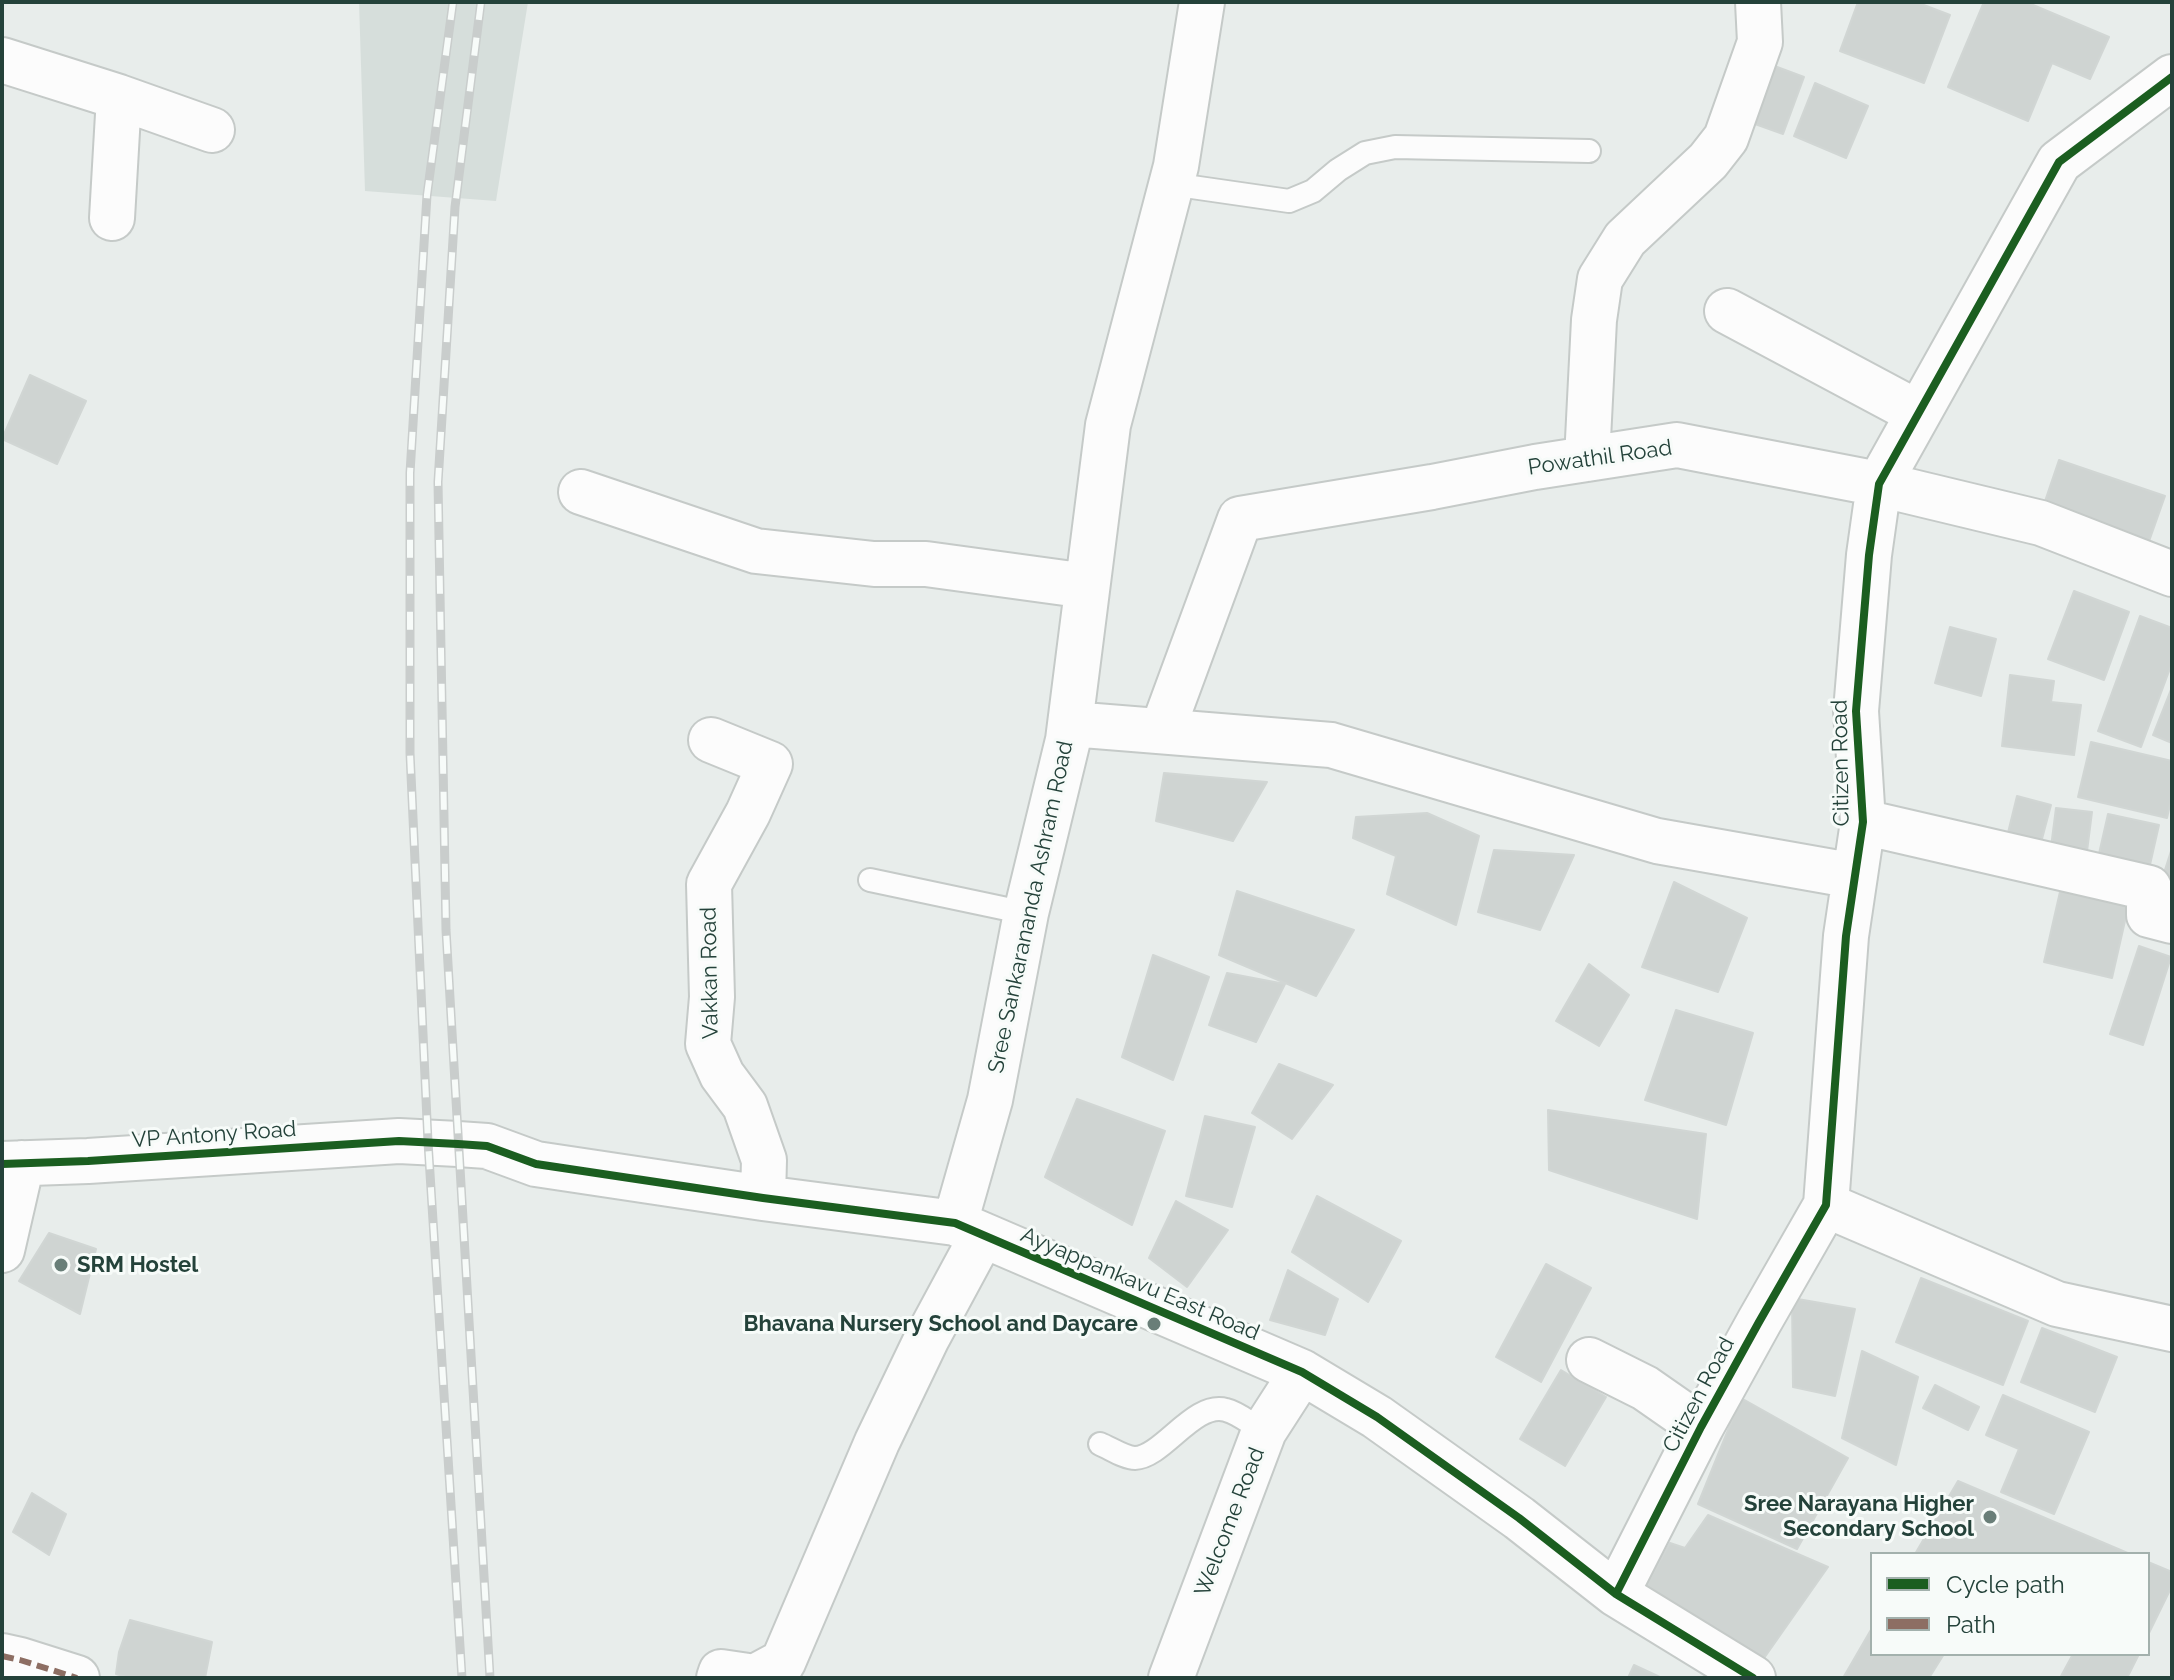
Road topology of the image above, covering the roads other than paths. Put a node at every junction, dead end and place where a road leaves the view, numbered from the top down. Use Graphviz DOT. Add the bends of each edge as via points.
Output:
graph roads {
  1 [pos="1202,2"];
  2 [pos="1758,2"];
  3 [pos="2,60"];
  4 [pos="2172,77"];
  5 [pos="119,97"];
  6 [pos="212,130"];
  7 [pos="1589,151"];
  8 [pos="1171,184"];
  9 [pos="112,218"];
  10 [pos="1727,311"];
  11 [pos="1918,413"];
  12 [pos="1587,459"];
  13 [pos="1879,484"];
  14 [pos="581,492"];
  15 [pos="2172,574"];
  16 [pos="1087,586"];
  17 [pos="1071,724"];
  18 [pos="1162,731"];
  19 [pos="711,740"];
  20 [pos="1863,822"];
  21 [pos="1855,876"];
  22 [pos="870,880"];
  23 [pos="1026,913"];
  24 [pos="2172,921"];
  25 [pos="428,1142"];
  26 [pos="12,1163"];
  27 [pos="763,1198"];
  28 [pos="1826,1205"];
  29 [pos="968,1229"];
  30 [pos="2,1250"];
  31 [pos="2172,1329"];
  32 [pos="1589,1360"];
  33 [pos="1302,1372"];
  34 [pos="1701,1427"];
  35 [pos="1264,1431"];
  36 [pos="1100,1444"];
  37 [pos="1616,1594"];
  38 [pos="2,1656"];
  39 [pos="77,1678"];
  40 [pos="719,1678"];
  41 [pos="1171,1678"];
  42 [pos="1753,1678"];
  1 -- 8 [label="street, Sree Sankarananda Ashram Road"];
  2 -- 12 [label="street" via="1760,42 1726,138 1625,239 1600,279"];
  3 -- 5 [label="street"];
  4 -- 11 [label="street, Citizen Road" via="2059,162"];
  5 -- 6 [label="street"];
  5 -- 9 [label="street"];
  7 -- 8 [label="lane" via="1395,147 1365,153 1313,191 1289,201"];
  8 -- 16 [label="street, Sree Sankarananda Ashram Road" via="1108,425"];
  10 -- 11 [label="street"];
  11 -- 13 [label="street, Citizen Road"];
  12 -- 13 [label="street, Powathil Road" via="1677,445"];
  12 -- 18 [label="street, Powathil Road" via="1240,519"];
  13 -- 15 [label="street, Powathil Road" via="2041,523"];
  13 -- 20 [label="street, Citizen Road" via="1856,711"];
  14 -- 16 [label="street" via="756,551 926,564"];
  16 -- 17 [label="street, Sree Sankarananda Ashram Road"];
  17 -- 18 [label="street"];
  17 -- 23 [label="street, Sree Sankarananda Ashram Road"];
  18 -- 21 [label="street" via="1331,745 1657,841"];
  19 -- 27 [label="street, Vakkan Road" via="770,764 709,884 708,1044 745,1106 764,1160"];
  20 -- 21 [label="street, Citizen Road"];
  20 -- 24 [label="street" via="2149,888 2149,915"];
  21 -- 28 [label="street, Citizen Road"];
  22 -- 23 [label="lane"];
  23 -- 29 [label="street, Sree Sankarananda Ashram Road"];
  25 -- 26 [label="street, VP Antony Road"];
  25 -- 27 [label="street, Ayyappankavu East Road" via="487,1146 536,1164"];
  26 -- 30 [label="street"];
  27 -- 29 [label="street, Ayyappankavu East Road"];
  28 -- 31 [label="street" via="2057,1304"];
  28 -- 34 [label="street, Citizen Road"];
  29 -- 33 [label="street, Ayyappankavu East Road"];
  29 -- 40 [label="street, Sree Sankarananda Ashram Road" via="927,1338 783,1662 755,1677 721,1672"];
  32 -- 34 [label="street" via="1645,1388"];
  33 -- 35 [label="street, Welcome Road"];
  33 -- 37 [label="street, Ayyappankavu East Road" via="1377,1417"];
  34 -- 37 [label="street, Citizen Road"];
  35 -- 36 [label="lane" via="1224,1409 1183,1425 1152,1453 1133,1458"];
  35 -- 41 [label="street, Welcome Road"];
  37 -- 42 [label="street, Ayyappankavu East Road"];
  38 -- 39 [label="street"];
}
